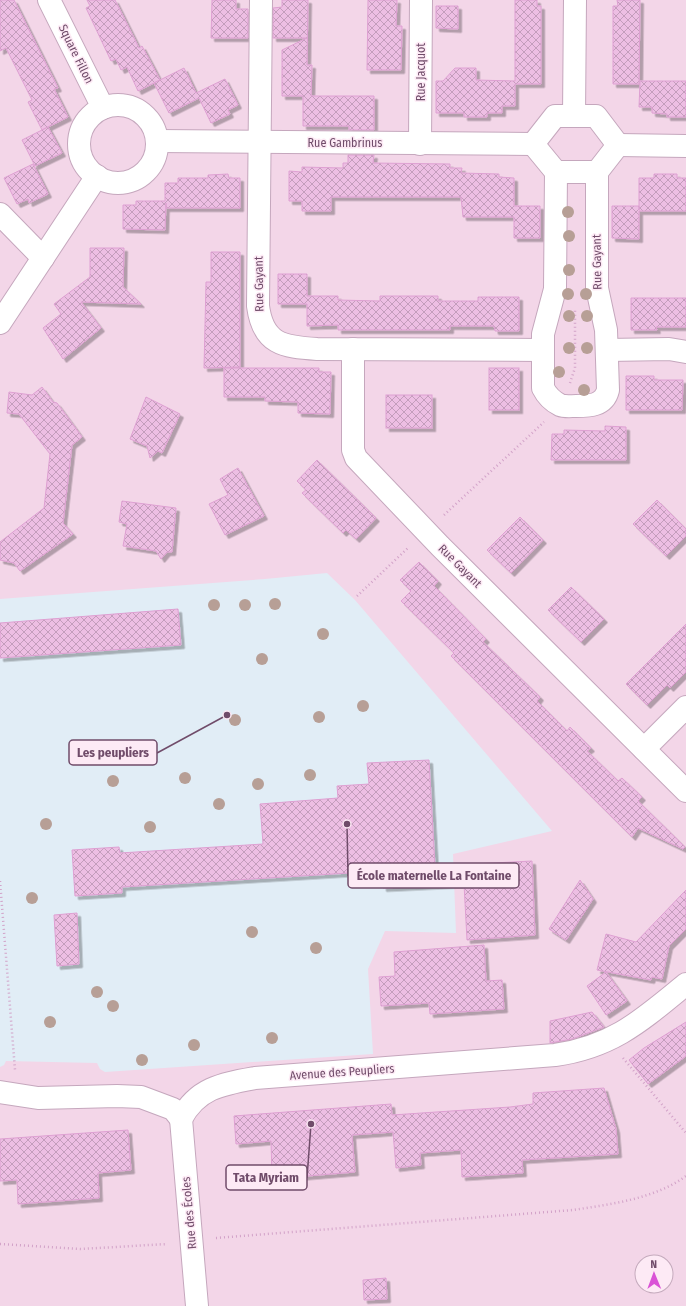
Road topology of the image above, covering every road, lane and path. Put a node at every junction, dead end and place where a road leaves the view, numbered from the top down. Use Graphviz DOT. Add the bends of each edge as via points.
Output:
graph roads {
  1 [pos="50,0"];
  2 [pos="261,0"];
  3 [pos="421,0"];
  4 [pos="575,0"];
  5 [pos="103,108"];
  6 [pos="574,116"];
  7 [pos="157,141"];
  8 [pos="259,143"];
  9 [pos="420,144"];
  10 [pos="533,144"];
  11 [pos="618,145"];
  12 [pos="686,146"];
  13 [pos="556,172"];
  14 [pos="597,172"];
  15 [pos="97,176"];
  16 [pos="0,214"];
  17 [pos="44,256"];
  18 [pos="0,323"];
  19 [pos="353,349"];
  20 [pos="542,350"];
  21 [pos="607,350"];
  22 [pos="686,352"];
  23 [pos="562,406"];
  24 [pos="426,531"];
  25 [pos="357,596"];
  26 [pos="686,707"];
  27 [pos="644,750"];
  28 [pos="686,791"];
  29 [pos="0,881"];
  30 [pos="686,984"];
  31 [pos="608,1040"];
  32 [pos="8,1094"];
  33 [pos="181,1119"];
  34 [pos="686,1133"];
  35 [pos="686,1176"];
  36 [pos="192,1241"];
  37 [pos="0,1244"];
  38 [pos="197,1306"];
  1 -- 5 [label="street, Square Fillon"];
  2 -- 8 [label="street"];
  3 -- 9 [label="street, Rue Jacquot"];
  4 -- 6 [label="street"];
  5 -- 7 [label="street" via="113,105 124,106 143,114 150,122"];
  5 -- 15 [label="street" via="88,119 79,145 84,163"];
  6 -- 10 [label="street" via="555,116"];
  6 -- 11 [label="street" via="596,116"];
  7 -- 8 [label="street, Rue Gambrinus"];
  7 -- 15 [label="street" via="152,162 138,177 117,182"];
  8 -- 9 [label="street, Rue Gambrinus"];
  8 -- 19 [label="street, Rue Gayant" via="260,322 269,335 279,342 297,348"];
  9 -- 10 [label="street, Rue Gambrinus"];
  10 -- 13 [label="street"];
  11 -- 12 [label="street"];
  11 -- 14 [label="street"];
  13 -- 14 [label="street"];
  13 -- 20 [label="street" via="555,289"];
  14 -- 21 [label="street, Rue Gayant" via="596,288 606,330"];
  15 -- 17 [label="street"];
  16 -- 17 [label="street"];
  17 -- 18 [label="street"];
  19 -- 20 [label="street, Rue Gayant"];
  19 -- 24 [label="street, Rue Gayant" via="353,450 356,458"];
  20 -- 23 [label="street" via="543,388 553,401"];
  21 -- 22 [label="street" via="669,349"];
  21 -- 23 [label="street, Rue Gayant" via="606,396 590,406"];
  23 -- 24 [label="path"];
  24 -- 25 [label="path"];
  24 -- 27 [label="street, Rue Gayant"];
  26 -- 27 [label="street"];
  27 -- 28 [label="street, Rue Gayant"];
  29 -- 32 [label="path"];
  30 -- 31 [label="street, Avenue des Peupliers" via="633,1027"];
  31 -- 33 [label="street, Avenue des Peupliers" via="585,1049 555,1055 255,1078 218,1086 200,1095 192,1101"];
  31 -- 34 [label="path"];
  32 -- 33 [label="street" via="38,1098 141,1097 172,1109"];
  33 -- 36 [label="street, Rue des Écoles"];
  35 -- 36 [label="path" via="674,1185 626,1202 573,1210"];
  36 -- 37 [label="path" via="81,1249"];
  36 -- 38 [label="street, Rue des Écoles"];
}
